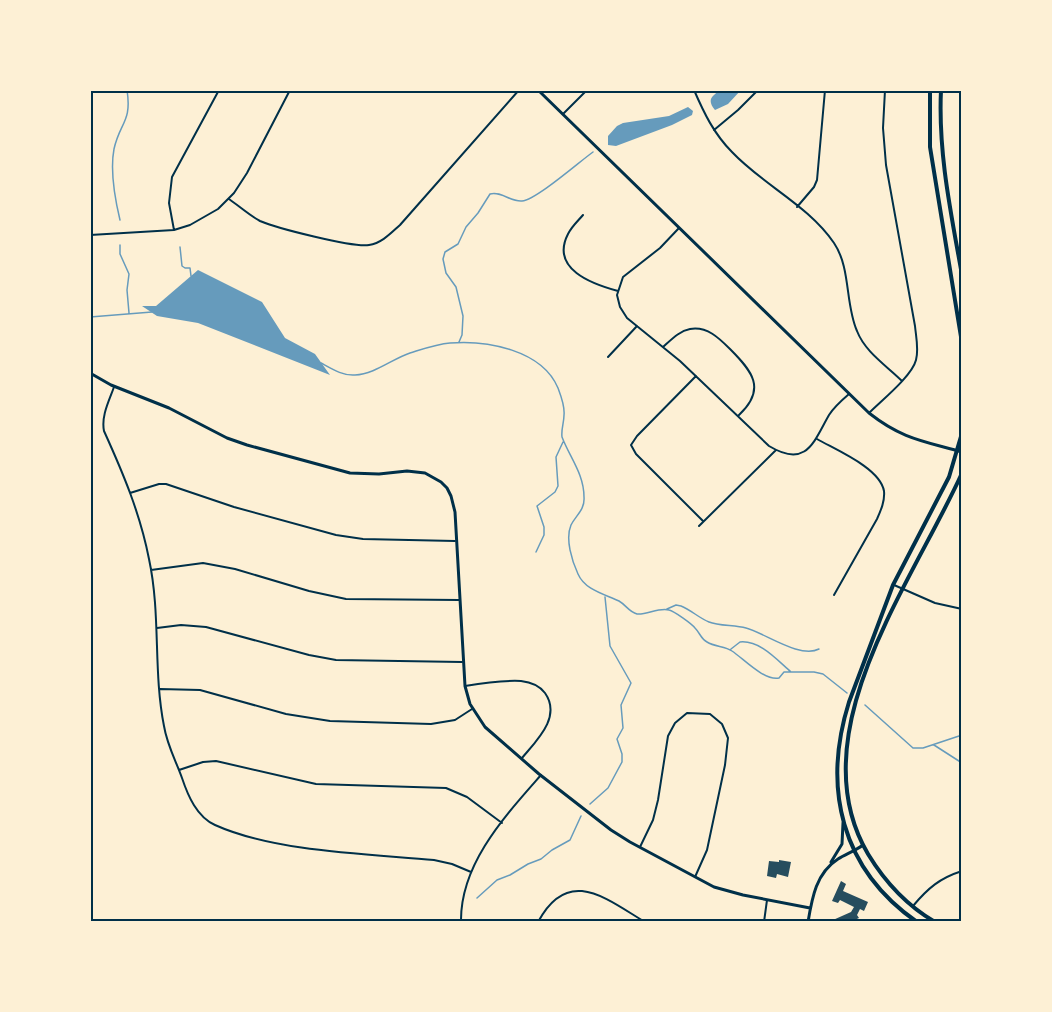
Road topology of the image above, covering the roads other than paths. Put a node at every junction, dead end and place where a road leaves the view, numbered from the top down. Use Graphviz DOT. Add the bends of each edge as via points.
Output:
graph roads {
  1 [pos="219,90"];
  2 [pos="290,90"];
  3 [pos="519,90"];
  4 [pos="538,90"];
  5 [pos="587,90"];
  6 [pos="694,90"];
  7 [pos="758,90"];
  8 [pos="825,90"];
  9 [pos="885,90"];
  10 [pos="930,90"];
  11 [pos="941,90"];
  12 [pos="563,114"];
  13 [pos="714,130"];
  14 [pos="229,199"];
  15 [pos="797,207"];
  16 [pos="583,215"];
  17 [pos="679,228"];
  18 [pos="174,230"];
  19 [pos="90,235"];
  20 [pos="962,271"];
  21 [pos="618,291"];
  22 [pos="637,326"];
  23 [pos="962,343"];
  24 [pos="663,347"];
  25 [pos="609,357"];
  26 [pos="90,373"];
  27 [pos="696,376"];
  28 [pos="903,381"];
  29 [pos="115,386"];
  30 [pos="849,394"];
  31 [pos="869,413"];
  32 [pos="739,416"];
  33 [pos="962,433"];
  34 [pos="817,439"];
  35 [pos="776,450"];
  36 [pos="960,451"];
  37 [pos="962,473"];
  38 [pos="130,493"];
  39 [pos="703,521"];
  40 [pos="699,526"];
  41 [pos="456,542"];
  42 [pos="151,570"];
  43 [pos="893,585"];
  44 [pos="902,589"];
  45 [pos="834,595"];
  46 [pos="459,600"];
  47 [pos="962,609"];
  48 [pos="157,628"];
  49 [pos="462,662"];
  50 [pos="465,686"];
  51 [pos="160,689"];
  52 [pos="472,709"];
  53 [pos="521,759"];
  54 [pos="178,770"];
  55 [pos="541,775"];
  56 [pos="843,820"];
  57 [pos="502,823"];
  58 [pos="863,845"];
  59 [pos="640,847"];
  60 [pos="854,851"];
  61 [pos="829,866"];
  62 [pos="962,871"];
  63 [pos="471,873"];
  64 [pos="695,877"];
  65 [pos="767,900"];
  66 [pos="913,906"];
  67 [pos="810,908"];
  68 [pos="461,922"];
  69 [pos="509,922"];
  70 [pos="538,922"];
  71 [pos="645,922"];
  72 [pos="764,922"];
  73 [pos="808,922"];
  74 [pos="916,922"];
  75 [pos="935,922"];
  1 -- 18 [label="street" via="172,177 169,203"];
  2 -- 14 [label="street" via="247,173"];
  3 -- 14 [label="street" via="400,225 377,243 350,245 266,223"];
  4 -- 12 [label="street"];
  5 -- 12 [label="street"];
  6 -- 13 [label="street"];
  7 -- 13 [label="street"];
  8 -- 15 [label="street" via="818,180"];
  9 -- 28 [label="street" via="887,174 917,343 914,366"];
  10 -- 23 [label="main road" via="930,147"];
  11 -- 20 [label="main road" via="943,163"];
  12 -- 17 [label="street"];
  13 -- 15 [label="street" via="738,159"];
  14 -- 18 [label="street" via="205,218"];
  15 -- 28 [label="street" via="836,245 861,338"];
  16 -- 21 [label="street" via="566,240 566,260 583,278"];
  17 -- 21 [label="street" via="628,272"];
  17 -- 30 [label="street"];
  18 -- 19 [label="street"];
  21 -- 22 [label="street" via="623,313"];
  22 -- 24 [label="street"];
  22 -- 25 [label="street"];
  24 -- 27 [label="street"];
  24 -- 32 [label="street" via="692,329 705,330 722,342 749,368 754,381 752,400"];
  26 -- 29 [label="street"];
  27 -- 32 [label="street"];
  27 -- 39 [label="street" via="632,445 636,454"];
  28 -- 31 [label="street"];
  29 -- 38 [label="street" via="102,423"];
  29 -- 41 [label="street" via="247,445 350,473 416,471 433,477 451,496"];
  30 -- 31 [label="street"];
  30 -- 34 [label="street" via="829,414"];
  31 -- 36 [label="street" via="907,437"];
  32 -- 35 [label="street"];
  33 -- 36 [label="main road"];
  34 -- 35 [label="street" via="795,454"];
  34 -- 45 [label="street" via="873,473 884,491 877,519"];
  35 -- 39 [label="street"];
  36 -- 43 [label="main road"];
  37 -- 44 [label="main road"];
  38 -- 41 [label="street" via="166,484 336,535"];
  38 -- 42 [label="street" via="140,517"];
  39 -- 40 [label="street"];
  41 -- 46 [label="street"];
  42 -- 46 [label="street" via="209,564 346,599"];
  42 -- 48 [label="street"];
  43 -- 44 [label="street"];
  43 -- 56 [label="main road" via="843,720 836,779"];
  44 -- 47 [label="street"];
  44 -- 58 [label="main road" via="880,635 849,724 845,779"];
  46 -- 49 [label="street"];
  48 -- 49 [label="street" via="206,627 336,660"];
  48 -- 51 [label="street"];
  49 -- 50 [label="street"];
  50 -- 52 [label="street"];
  50 -- 53 [label="street" via="521,681 535,684 545,693 550,705 549,719"];
  51 -- 52 [label="street" via="200,690 286,714 330,721 431,724 455,720"];
  51 -- 54 [label="street" via="164,729"];
  52 -- 53 [label="street" via="491,734"];
  53 -- 55 [label="street"];
  54 -- 57 [label="street" via="216,760 316,784 446,788"];
  54 -- 63 [label="street" via="196,808 215,825 275,842 434,860"];
  55 -- 57 [label="street"];
  55 -- 59 [label="street" via="610,830"];
  56 -- 60 [label="main road"];
  56 -- 61 [label="street" via="842,844"];
  57 -- 63 [label="street"];
  58 -- 60 [label="street"];
  58 -- 66 [label="main road" via="883,877"];
  59 -- 64 [label="street"];
  59 -- 64 [label="street" via="653,820 668,736 687,713 710,714 722,724 728,738 707,850"];
  60 -- 61 [label="street"];
  60 -- 74 [label="main road" via="874,884"];
  61 -- 67 [label="street" via="816,887"];
  62 -- 66 [label="street" via="931,885"];
  63 -- 68 [label="street"];
  64 -- 65 [label="street" via="723,890"];
  65 -- 67 [label="street"];
  65 -- 72 [label="street"];
  66 -- 75 [label="main road"];
  67 -- 73 [label="street"];
  68 -- 69 [label="street"];
  70 -- 71 [label="street" via="556,899 579,889 593,892"];
}
